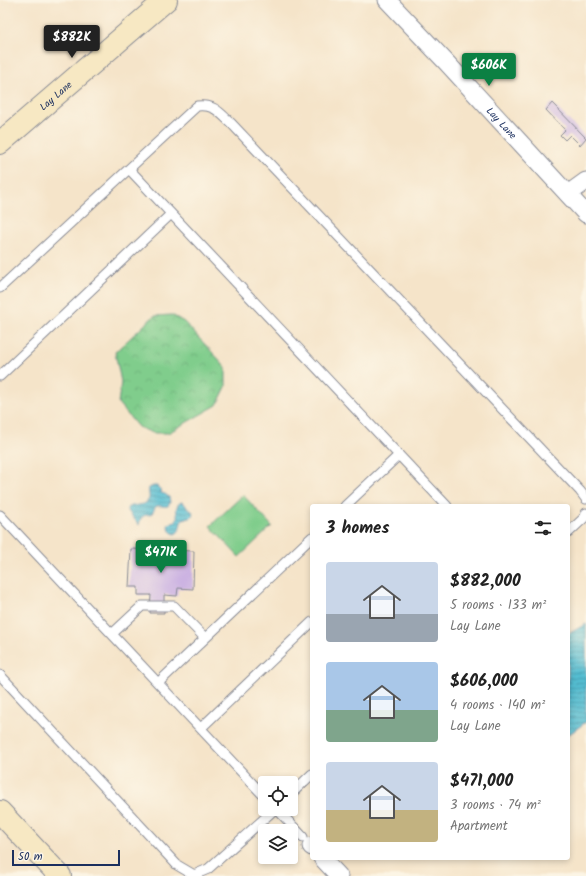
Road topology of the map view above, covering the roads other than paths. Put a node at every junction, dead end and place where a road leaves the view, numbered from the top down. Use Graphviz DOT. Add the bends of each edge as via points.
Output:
graph roads {
  1 [pos="166,0"];
  2 [pos="387,0"];
  3 [pos="0,143"];
  4 [pos="129,170"];
  5 [pos="586,181"];
  6 [pos="568,194"];
  7 [pos="171,214"];
  8 [pos="586,214"];
  9 [pos="0,288"];
  10 [pos="0,376"];
  11 [pos="399,455"];
  12 [pos="586,499"];
  13 [pos="347,504"];
  14 [pos="441,504"];
  15 [pos="586,513"];
  16 [pos="0,514"];
  17 [pos="570,531"];
  18 [pos="310,539"];
  19 [pos="310,624"];
  20 [pos="112,634"];
  21 [pos="205,638"];
  22 [pos="0,675"];
  23 [pos="158,682"];
  24 [pos="201,728"];
  25 [pos="310,776"];
  26 [pos="298,787"];
  27 [pos="258,789"];
  28 [pos="0,812"];
  29 [pos="268,816"];
  30 [pos="283,816"];
  31 [pos="310,845"];
  32 [pos="324,860"];
  33 [pos="60,876"];
  34 [pos="339,876"];
  1 -- 3 [label="street, Lay Lane"];
  2 -- 6 [label="street, Lay Lane"];
  4 -- 7 [label="lane"];
  4 -- 9 [label="lane"];
  4 -- 12 [label="lane" via="197,106 215,108"];
  5 -- 6 [label="street"];
  6 -- 8 [label="street, Lay Lane"];
  7 -- 10 [label="lane"];
  7 -- 11 [label="lane"];
  11 -- 13 [label="lane"];
  11 -- 14 [label="lane"];
  15 -- 17 [label="lane"];
  16 -- 20 [label="lane"];
  18 -- 21 [label="lane"];
  19 -- 24 [label="lane"];
  20 -- 21 [label="lane" via="142,606 174,606"];
  20 -- 23 [label="lane"];
  21 -- 23 [label="lane"];
  22 -- 29 [label="lane" via="177,865 194,875 208,869"];
  23 -- 24 [label="lane"];
  24 -- 27 [label="lane"];
  25 -- 26 [label="lane"];
  28 -- 33 [label="street"];
  30 -- 31 [label="lane"];
  32 -- 34 [label="street"];
}
